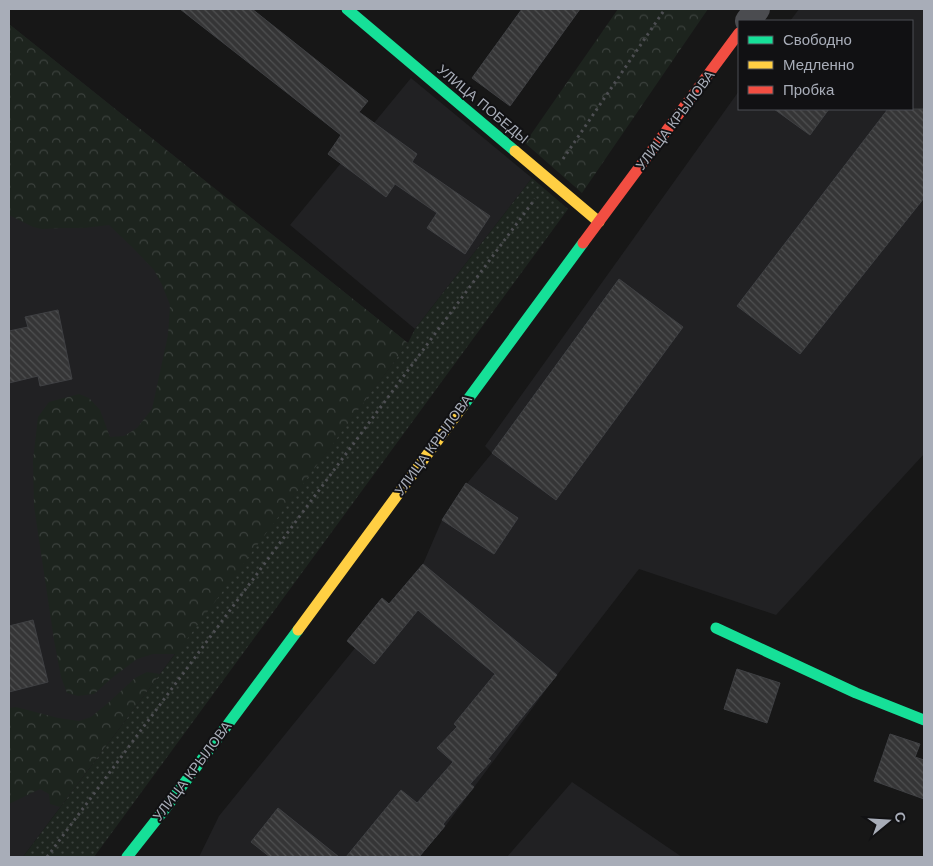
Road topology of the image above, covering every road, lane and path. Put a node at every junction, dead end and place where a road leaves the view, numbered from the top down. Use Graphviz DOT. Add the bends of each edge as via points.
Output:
graph roads {
  1 [pos="347,9"];
  2 [pos="666,9"];
  3 [pos="757,9"];
  4 [pos="749,20"];
  5 [pos="738,34"];
  6 [pos="549,180"];
  7 [pos="599,222"];
  8 [pos="716,628"];
  9 [pos="924,720"];
  10 [pos="47,857"];
  11 [pos="127,857"];
  1 -- 6 [label="street, УЛИЦА ПОБЕДЫ"];
  2 -- 6 [label="path"];
  3 -- 4 [label="street"];
  5 -- 7 [label="street, УЛИЦА КРЫЛОВА"];
  6 -- 7 [label="street, УЛИЦА ПОБЕДЫ"];
  6 -- 10 [label="path"];
  7 -- 11 [label="street, УЛИЦА КРЫЛОВА"];
  8 -- 9 [label="street" via="856,693"];
}
